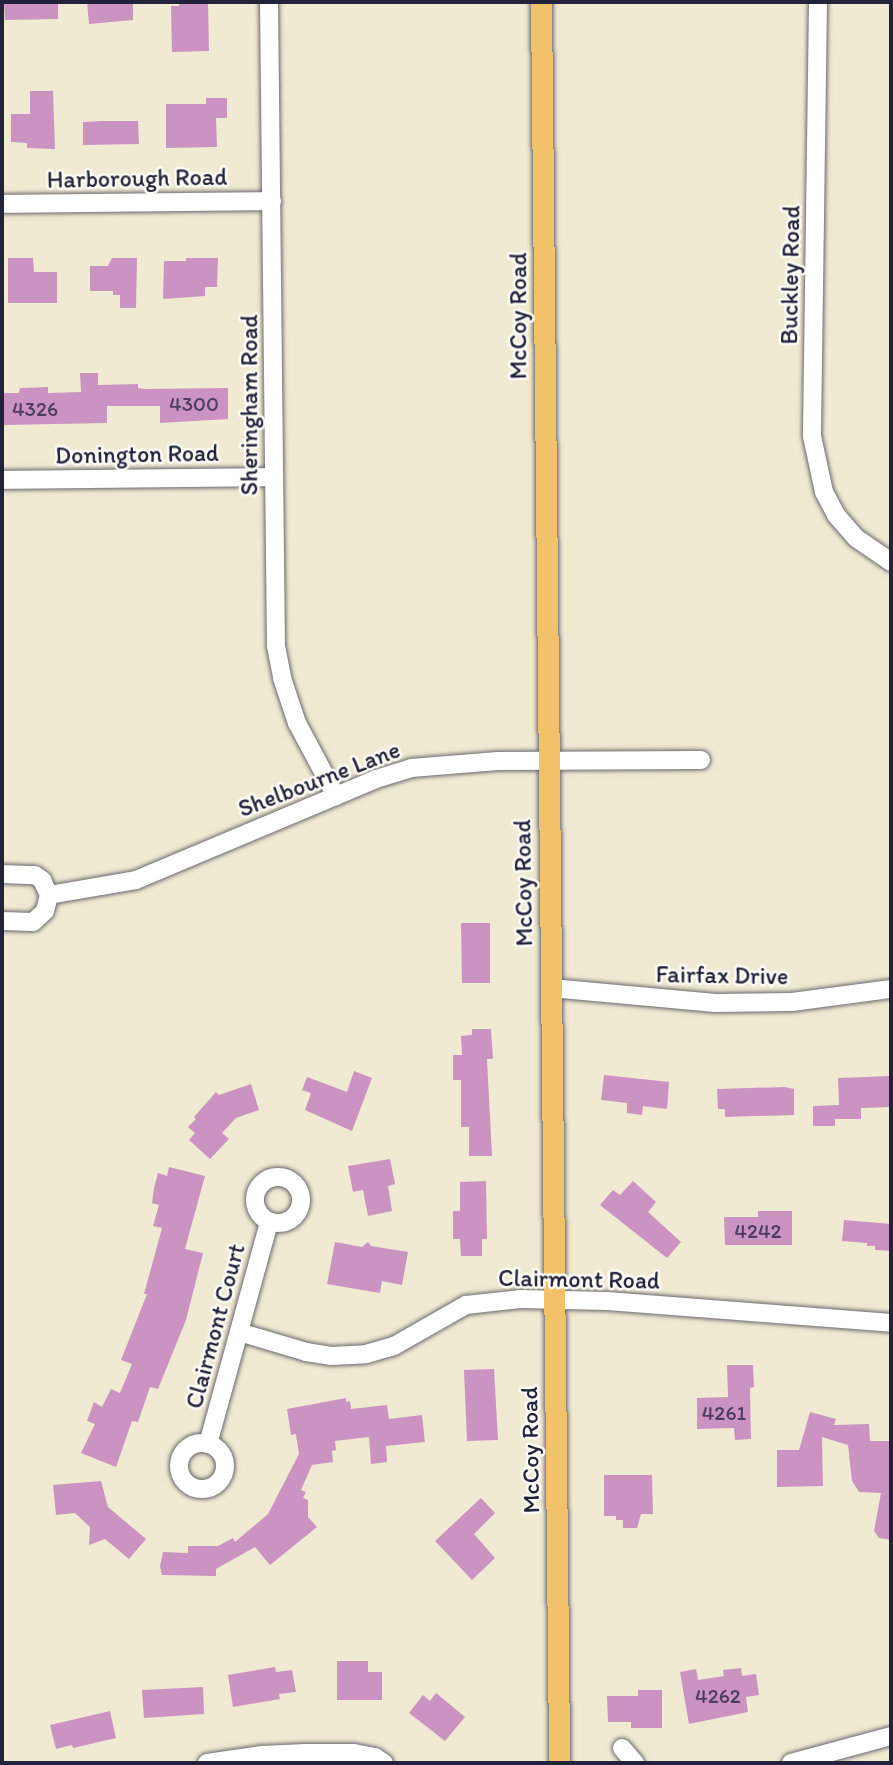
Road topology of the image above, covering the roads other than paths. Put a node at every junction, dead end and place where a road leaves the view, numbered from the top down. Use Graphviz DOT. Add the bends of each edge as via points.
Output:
graph roads {
  1 [pos="269,2"];
  2 [pos="541,2"];
  3 [pos="817,2"];
  4 [pos="272,201"];
  5 [pos="2,204"];
  6 [pos="273,477"];
  7 [pos="2,480"];
  8 [pos="891,562"];
  9 [pos="701,760"];
  10 [pos="548,761"];
  11 [pos="336,796"];
  12 [pos="2,874"];
  13 [pos="49,895"];
  14 [pos="2,921"];
  15 [pos="551,989"];
  16 [pos="891,989"];
  17 [pos="269,1222"];
  18 [pos="555,1299"];
  19 [pos="891,1323"];
  20 [pos="239,1332"];
  21 [pos="208,1444"];
  22 [pos="891,1737"];
  23 [pos="622,1748"];
  24 [pos="207,1763"];
  25 [pos="384,1763"];
  26 [pos="559,1763"];
  27 [pos="635,1763"];
  28 [pos="791,1763"];
  1 -- 4 [label="street, Sheringham Road"];
  2 -- 10 [label="main road, McCoy Road"];
  3 -- 8 [label="street, Buckley Road" via="812,436 824,492 836,515 856,538"];
  4 -- 5 [label="street, Harborough Road"];
  4 -- 6 [label="street, Sheringham Road"];
  6 -- 7 [label="street, Donington Road"];
  6 -- 11 [label="street, Sheringham Road" via="274,618 282,678 298,723"];
  9 -- 10 [label="street, Shelbourne Lane"];
  10 -- 11 [label="street, Shelbourne Lane" via="430,764"];
  10 -- 15 [label="main road, McCoy Road"];
  11 -- 13 [label="street, Shelbourne Lane" via="136,880"];
  12 -- 13 [label="street" via="35,875"];
  13 -- 14 [label="street" via="45,911 33,922"];
  15 -- 16 [label="street, Fairfax Drive" via="715,1003 792,1002"];
  15 -- 18 [label="main road, McCoy Road"];
  17 -- 20 [label="street, Clairmont Court"];
  18 -- 19 [label="street, Clairmont Road"];
  18 -- 20 [label="street, Clairmont Road" via="466,1305 394,1346 366,1354 306,1352"];
  18 -- 26 [label="main road, McCoy Road"];
  20 -- 21 [label="street, Clairmont Court"];
  22 -- 28 [label="street"];
  23 -- 27 [label="street"];
  24 -- 25 [label="street" via="262,1755 354,1753"];
}
